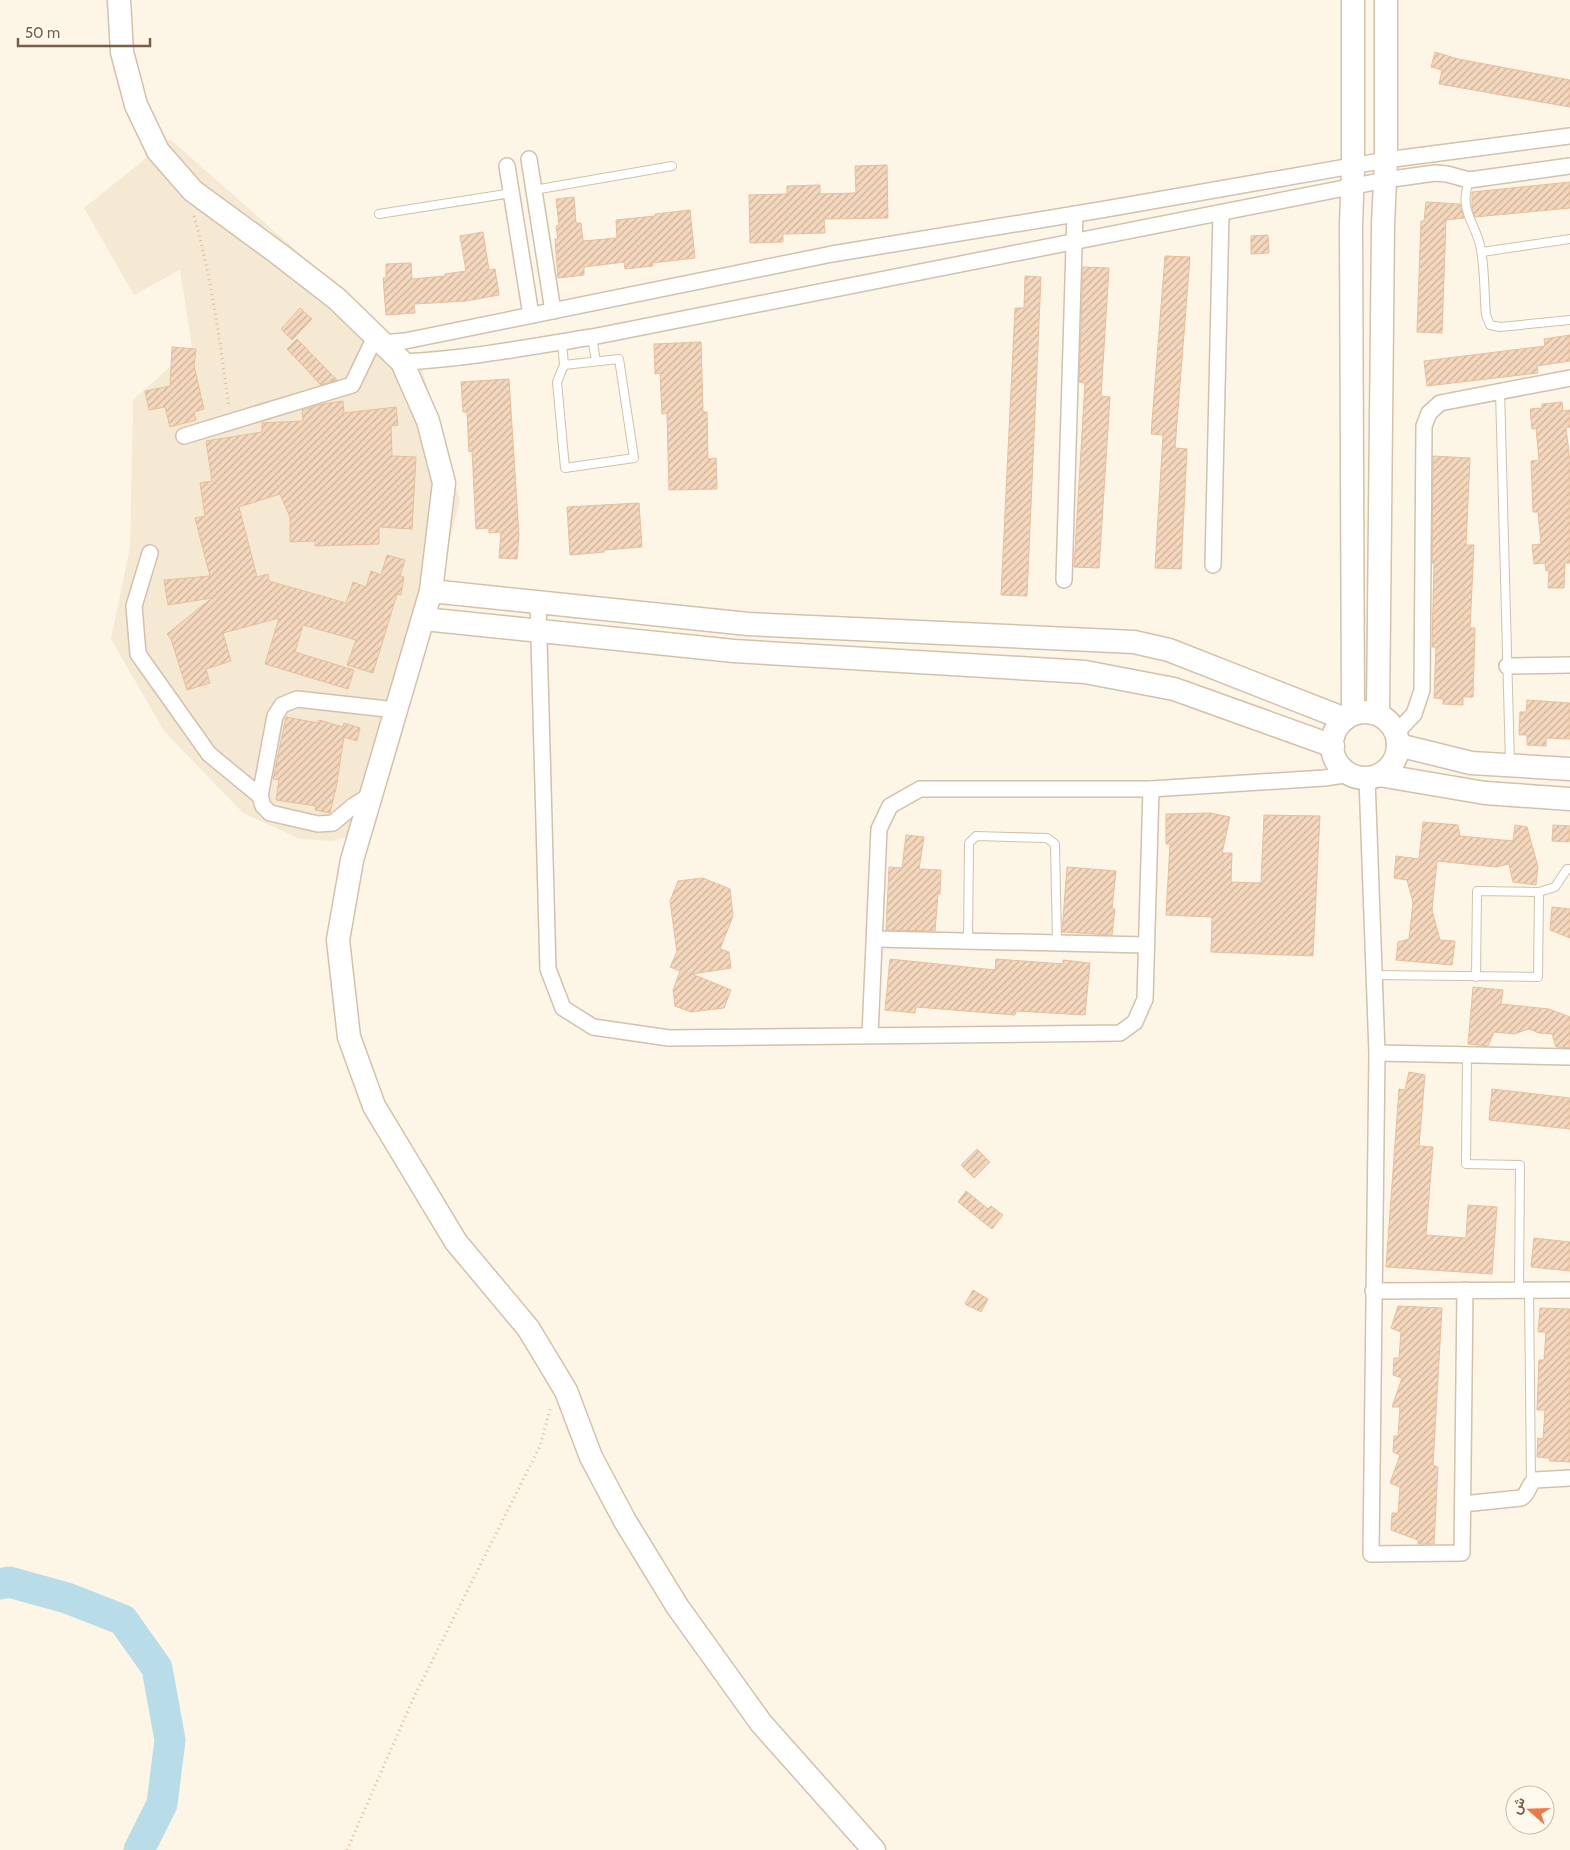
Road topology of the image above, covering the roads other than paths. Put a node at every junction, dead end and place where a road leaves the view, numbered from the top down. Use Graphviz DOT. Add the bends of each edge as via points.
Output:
graph roads {
  1 [pos="119,0"];
  2 [pos="1352,0"];
  3 [pos="1386,0"];
  4 [pos="1570,136"];
  5 [pos="1447,153"];
  6 [pos="529,158"];
  7 [pos="507,166"];
  8 [pos="672,166"];
  9 [pos="1570,166"];
  10 [pos="1386,170"];
  11 [pos="1447,174"];
  12 [pos="1353,177"];
  13 [pos="1469,180"];
  14 [pos="534,190"];
  15 [pos="512,193"];
  16 [pos="1221,213"];
  17 [pos="379,214"];
  18 [pos="1075,214"];
  19 [pos="1570,239"];
  20 [pos="1073,242"];
  21 [pos="1482,252"];
  22 [pos="553,311"];
  23 [pos="531,315"];
  24 [pos="1570,320"];
  25 [pos="592,337"];
  26 [pos="379,339"];
  27 [pos="562,342"];
  28 [pos="596,361"];
  29 [pos="402,362"];
  30 [pos="564,365"];
  31 [pos="1570,378"];
  32 [pos="1500,392"];
  33 [pos="184,436"];
  34 [pos="150,553"];
  35 [pos="1213,565"];
  36 [pos="1064,580"];
  37 [pos="431,591"];
  38 [pos="538,602"];
  39 [pos="424,619"];
  40 [pos="539,631"];
  41 [pos="1570,665"];
  42 [pos="1507,666"];
  43 [pos="396,710"];
  44 [pos="1378,714"];
  45 [pos="1349,716"];
  46 [pos="1397,739"];
  47 [pos="1333,746"];
  48 [pos="1510,766"];
  49 [pos="1570,769"];
  50 [pos="1365,775"];
  51 [pos="1151,789"];
  52 [pos="372,794"];
  53 [pos="260,796"];
  54 [pos="1570,799"];
  55 [pos="1570,869"];
  56 [pos="1539,892"];
  57 [pos="875,939"];
  58 [pos="968,941"];
  59 [pos="1056,943"];
  60 [pos="1146,945"];
  61 [pos="1375,975"];
  62 [pos="1476,977"];
  63 [pos="870,1036"];
  64 [pos="1377,1054"];
  65 [pos="1467,1056"];
  66 [pos="1570,1057"];
  67 [pos="1465,1290"];
  68 [pos="1524,1290"];
  69 [pos="1570,1290"];
  70 [pos="1373,1291"];
  71 [pos="1570,1478"];
  72 [pos="1531,1483"];
  73 [pos="1463,1504"];
  74 [pos="874,1850"];
  1 -- 26 [label="street" via="122,52 136,105 158,151 193,191 337,299"];
  2 -- 12 [label="street"];
  3 -- 10 [label="street"];
  4 -- 5 [label="street"];
  5 -- 10 [label="street"];
  5 -- 11 [label="street"];
  6 -- 14 [label="street"];
  7 -- 15 [label="street"];
  8 -- 14 [label="lane"];
  9 -- 13 [label="street"];
  10 -- 11 [label="street"];
  10 -- 12 [label="street"];
  10 -- 44 [label="street"];
  11 -- 13 [label="street"];
  12 -- 16 [label="street"];
  12 -- 18 [label="street"];
  12 -- 45 [label="street"];
  13 -- 21 [label="lane" via="1465,192 1466,208"];
  14 -- 22 [label="street"];
  15 -- 17 [label="lane"];
  15 -- 23 [label="street"];
  16 -- 20 [label="street"];
  16 -- 35 [label="street"];
  18 -- 20 [label="street"];
  18 -- 22 [label="street" via="832,254"];
  19 -- 21 [label="lane"];
  20 -- 25 [label="street"];
  20 -- 36 [label="street"];
  21 -- 24 [label="lane" via="1486,316 1490,325 1500,327"];
  22 -- 23 [label="street"];
  23 -- 26 [label="street" via="405,341"];
  25 -- 27 [label="street"];
  25 -- 28 [label="lane"];
  26 -- 29 [label="street"];
  26 -- 33 [label="street" via="352,385"];
  27 -- 29 [label="street" via="471,357"];
  27 -- 30 [label="lane"];
  28 -- 30 [label="lane"];
  28 -- 30 [label="lane" via="619,359 634,458 565,468 557,382"];
  29 -- 37 [label="street" via="428,421 444,483"];
  31 -- 32 [label="street"];
  32 -- 42 [label="lane"];
  32 -- 46 [label="street" via="1440,403 1429,413 1424,426 1422,690 1414,714"];
  34 -- 53 [label="street" via="134,606 138,654 209,754"];
  37 -- 38 [label="street"];
  37 -- 39 [label="street"];
  38 -- 40 [label="street"];
  38 -- 45 [label="street" via="748,624 1134,642 1169,650"];
  39 -- 40 [label="street"];
  39 -- 43 [label="street"];
  40 -- 47 [label="street" via="734,651 1085,672 1174,689"];
  40 -- 63 [label="street" via="548,969 563,1008 593,1027 669,1038"];
  41 -- 42 [label="street"];
  42 -- 48 [label="lane"];
  43 -- 52 [label="street"];
  43 -- 53 [label="street" via="297,699 282,705 275,716"];
  44 -- 45 [label="street" via="1370,712"];
  44 -- 46 [label="street" via="1392,725"];
  45 -- 47 [label="street" via="1336,731"];
  46 -- 48 [label="street" via="1471,763"];
  46 -- 50 [label="street" via="1396,757 1389,767"];
  47 -- 50 [label="street" via="1338,763"];
  48 -- 49 [label="street"];
  50 -- 51 [label="street"];
  50 -- 54 [label="street" via="1485,793"];
  50 -- 61 [label="street"];
  51 -- 57 [label="street" via="920,789 890,806 879,829"];
  51 -- 60 [label="street"];
  52 -- 53 [label="street" via="332,823 318,824 270,813"];
  52 -- 74 [label="street" via="352,860 338,940 349,1037 374,1106 456,1242 528,1328 548,1361 566,1391 591,1457 625,1521 677,1606 761,1723"];
  55 -- 56 [label="lane" via="1555,887"];
  56 -- 62 [label="lane" via="1538,977"];
  56 -- 62 [label="lane" via="1477,891"];
  57 -- 58 [label="street"];
  57 -- 63 [label="street"];
  58 -- 59 [label="street"];
  58 -- 59 [label="lane" via="969,843 976,836 1047,838 1055,844"];
  59 -- 60 [label="street"];
  60 -- 63 [label="street" via="1145,999 1135,1022 1120,1033"];
  61 -- 62 [label="lane"];
  61 -- 64 [label="street"];
  64 -- 65 [label="street"];
  64 -- 70 [label="street"];
  65 -- 66 [label="street"];
  65 -- 68 [label="lane" via="1466,1164 1520,1165"];
  67 -- 68 [label="street"];
  67 -- 70 [label="street"];
  67 -- 73 [label="street"];
  68 -- 69 [label="street"];
  68 -- 72 [label="lane"];
  70 -- 73 [label="street" via="1371,1554 1462,1552"];
  71 -- 72 [label="street"];
  72 -- 73 [label="street" via="1521,1498"];
}
